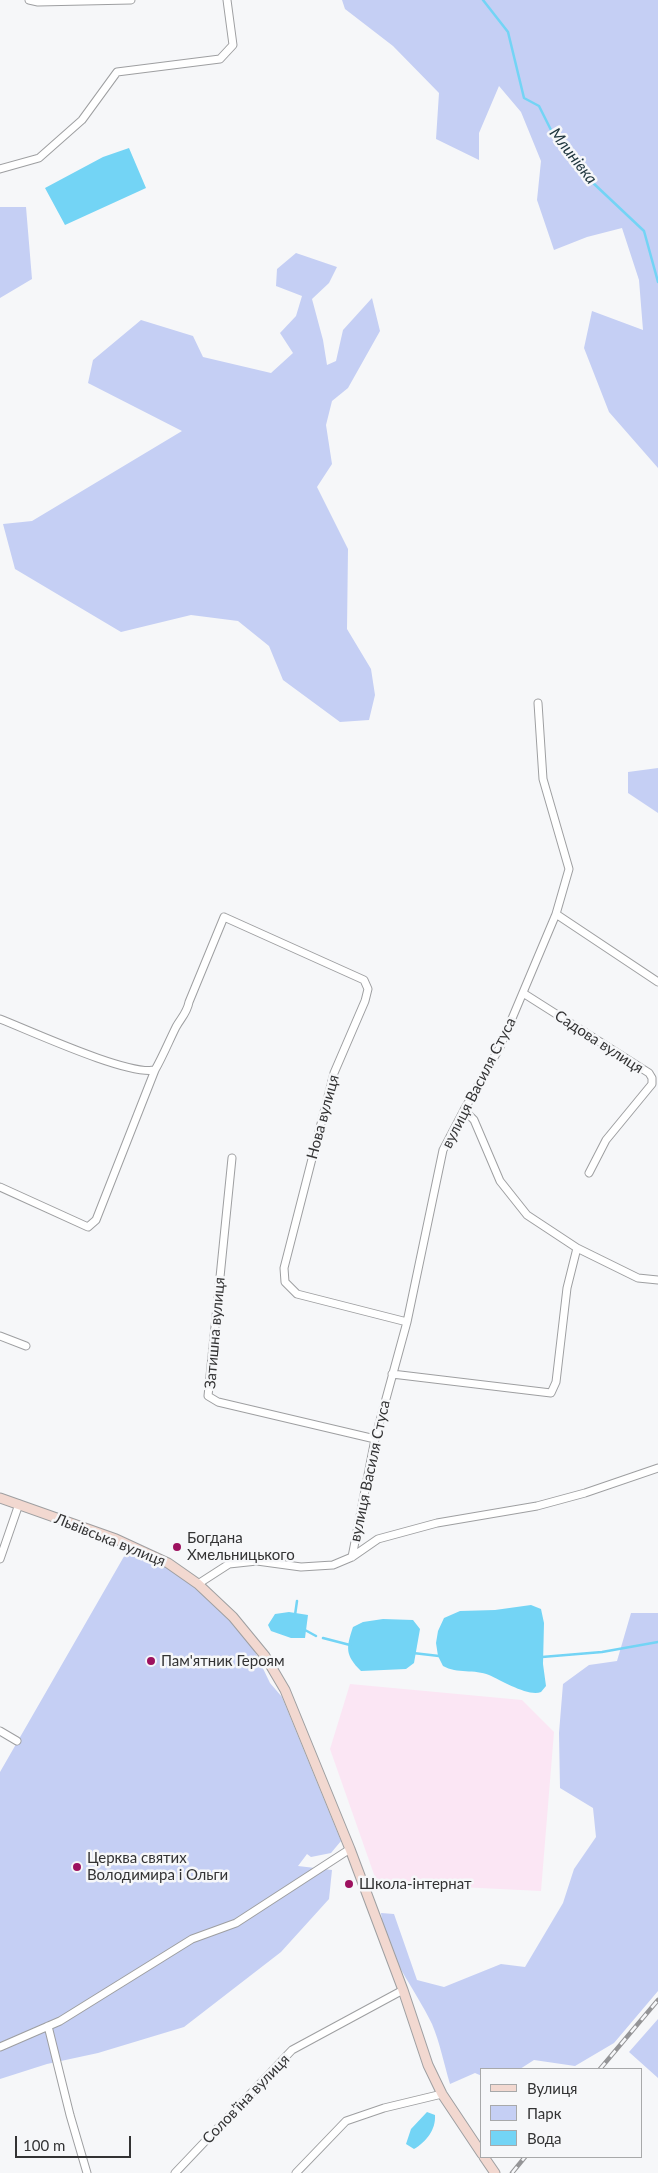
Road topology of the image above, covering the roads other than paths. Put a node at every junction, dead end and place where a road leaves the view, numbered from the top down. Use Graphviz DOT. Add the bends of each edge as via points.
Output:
graph roads {
  1 [pos="29,0"];
  2 [pos="131,0"];
  3 [pos="228,0"];
  4 [pos="0,169"];
  5 [pos="538,703"];
  6 [pos="556,914"];
  7 [pos="658,982"];
  8 [pos="523,993"];
  9 [pos="0,1019"];
  10 [pos="155,1070"];
  11 [pos="464,1110"];
  12 [pos="232,1158"];
  13 [pos="589,1173"];
  14 [pos="0,1187"];
  15 [pos="577,1248"];
  16 [pos="658,1280"];
  17 [pos="407,1322"];
  18 [pos="0,1336"];
  19 [pos="26,1346"];
  20 [pos="392,1374"];
  21 [pos="376,1439"];
  22 [pos="658,1468"];
  23 [pos="0,1498"];
  24 [pos="19,1504"];
  25 [pos="352,1557"];
  26 [pos="0,1559"];
  27 [pos="198,1584"];
  28 [pos="0,1731"];
  29 [pos="17,1741"];
  30 [pos="350,1849"];
  31 [pos="403,1990"];
  32 [pos="48,2026"];
  33 [pos="0,2047"];
  34 [pos="442,2094"];
  35 [pos="480,2151"];
  36 [pos="485,2158"];
  37 [pos="88,2173"];
  38 [pos="176,2173"];
  39 [pos="296,2173"];
  40 [pos="495,2173"];
  1 -- 2 [label="street"];
  3 -- 4 [label="street" via="233,44 220,59 117,72 82,120 39,158"];
  5 -- 6 [label="street, вулиця Василя Стуса" via="543,779 569,869"];
  6 -- 7 [label="street"];
  6 -- 8 [label="street, вулиця Василя Стуса"];
  8 -- 11 [label="street, вулиця Василя Стуса" via="500,1047"];
  8 -- 13 [label="street, Садова вулиця" via="649,1073 652,1078 652,1084 606,1140"];
  9 -- 10 [label="street" via="120,1065 142,1072"];
  10 -- 14 [label="street" via="96,1220 88,1227"];
  10 -- 17 [label="street, Нова вулиця" via="187,1012 224,917 364,980 368,989 366,1001 334,1073 284,1268 286,1282 297,1294"];
  11 -- 15 [label="street" via="474,1120 500,1181 527,1215"];
  11 -- 17 [label="street, вулиця Василя Стуса" via="443,1150"];
  12 -- 21 [label="street, Затишна вулиця" via="208,1396 218,1402"];
  15 -- 16 [label="street" via="638,1278"];
  15 -- 20 [label="street" via="567,1288 556,1382 550,1394"];
  17 -- 20 [label="street, вулиця Василя Стуса"];
  18 -- 19 [label="street"];
  20 -- 21 [label="street, вулиця Василя Стуса"];
  21 -- 25 [label="street, вулиця Василя Стуса"];
  22 -- 25 [label="street" via="537,1506 438,1523 378,1539"];
  23 -- 24 [label="main road, Львівська вулиця"];
  24 -- 26 [label="street"];
  24 -- 27 [label="main road, Львівська вулиця" via="116,1539 168,1563"];
  25 -- 27 [label="street" via="333,1565 301,1567 257,1561 229,1564"];
  27 -- 30 [label="main road, Львівська вулиця" via="248,1633 285,1690"];
  28 -- 29 [label="street"];
  30 -- 31 [label="main road, Львівська вулиця"];
  30 -- 32 [label="street" via="236,1923 192,1939"];
  31 -- 34 [label="main road, Львівська вулиця" via="428,2064"];
  31 -- 38 [label="street, Соловʼїна вулиця" via="292,2050"];
  32 -- 33 [label="street"];
  32 -- 37 [label="street"];
  34 -- 35 [label="main road, Львівська вулиця"];
  34 -- 39 [label="street" via="346,2121"];
  36 -- 40 [label="main road"];
}
